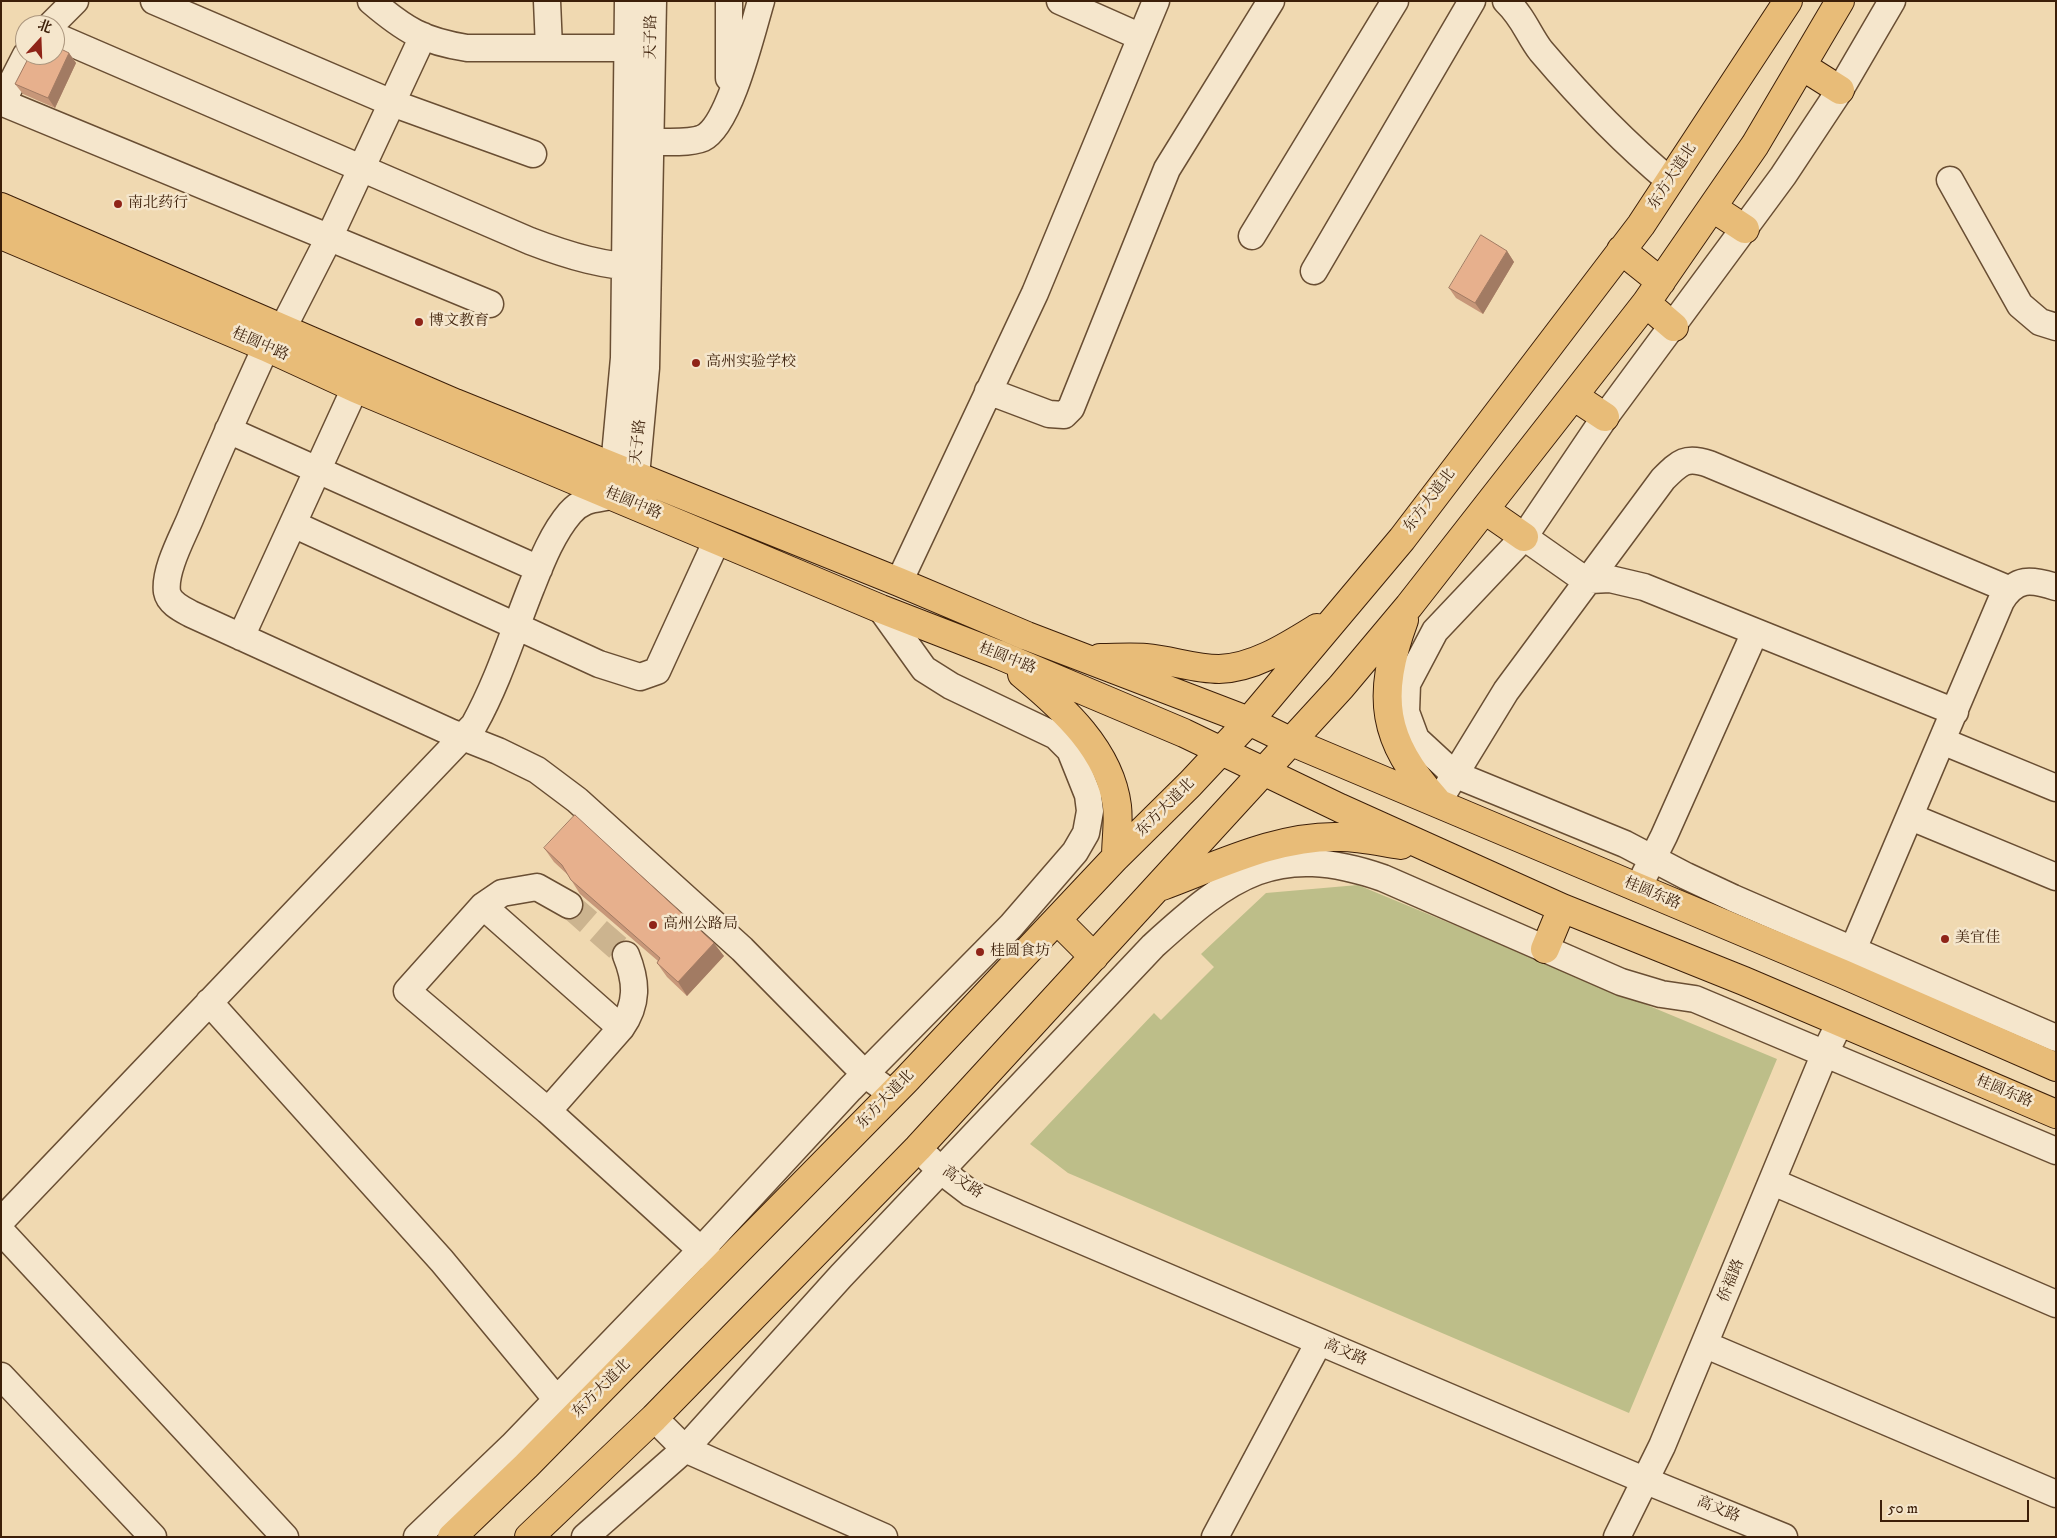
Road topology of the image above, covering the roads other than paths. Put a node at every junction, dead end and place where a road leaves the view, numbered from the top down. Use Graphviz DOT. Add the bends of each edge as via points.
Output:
graph roads {
  1 [pos="75,1"];
  2 [pos="154,1"];
  3 [pos="371,1"];
  4 [pos="547,1"];
  5 [pos="628,1"];
  6 [pos="653,1"];
  7 [pos="729,1"];
  8 [pos="761,1"];
  9 [pos="1060,1"];
  10 [pos="1156,1"];
  11 [pos="1270,1"];
  12 [pos="1395,1"];
  13 [pos="1472,1"];
  14 [pos="1506,1"];
  15 [pos="1788,1"];
  16 [pos="1840,1"];
  17 [pos="1892,1"];
  18 [pos="62,15"];
  19 [pos="423,36"];
  20 [pos="1141,37"];
  21 [pos="65,40"];
  22 [pos="549,48"];
  23 [pos="640,48"];
  24 [pos="21,65"];
  25 [pos="1802,66"];
  26 [pos="1840,90"];
  27 [pos="732,97"];
  28 [pos="1,102"];
  29 [pos="392,103"];
  30 [pos="638,141"];
  31 [pos="532,154"];
  32 [pos="361,169"];
  33 [pos="1950,180"];
  34 [pos="1670,182"];
  35 [pos="1,207"];
  36 [pos="1713,208"];
  37 [pos="1745,229"];
  38 [pos="1,235"];
  39 [pos="1252,236"];
  40 [pos="329,238"];
  41 [pos="1621,250"];
  42 [pos="637,268"];
  43 [pos="1314,270"];
  44 [pos="1654,293"];
  45 [pos="490,304"];
  46 [pos="1674,327"];
  47 [pos="2056,327"];
  48 [pos="274,337"];
  49 [pos="355,388"];
  50 [pos="988,392"];
  51 [pos="1575,397"];
  52 [pos="1606,417"];
  53 [pos="228,430"];
  54 [pos="317,470"];
  55 [pos="624,471"];
  56 [pos="614,496"];
  57 [pos="1485,510"];
  58 [pos="293,524"];
  59 [pos="1524,537"];
  60 [pos="717,540"];
  61 [pos="539,569"];
  62 [pos="1590,580"];
  63 [pos="899,582"];
  64 [pos="2056,587"];
  65 [pos="2008,589"];
  66 [pos="1409,606"];
  67 [pos="881,609"];
  68 [pos="1337,615"];
  69 [pos="516,627"];
  70 [pos="1755,632"];
  71 [pos="241,637"];
  72 [pos="997,654"];
  73 [pos="1082,657"];
  74 [pos="1955,712"];
  75 [pos="1249,721"];
  76 [pos="462,736"];
  77 [pos="1942,741"];
  78 [pos="1292,742"];
  79 [pos="1222,750"];
  80 [pos="1265,771"];
  81 [pos="1454,774"];
  82 [pos="2056,788"];
  83 [pos="1439,803"];
  84 [pos="1911,817"];
  85 [pos="1437,851"];
  86 [pos="1116,857"];
  87 [pos="1654,858"];
  88 [pos="2056,877"];
  89 [pos="1159,887"];
  90 [pos="1638,888"];
  91 [pos="569,905"];
  92 [pos="482,906"];
  93 [pos="1562,908"];
  94 [pos="1057,920"];
  95 [pos="1545,948"];
  96 [pos="626,955"];
  97 [pos="1094,957"];
  98 [pos="1848,962"];
  99 [pos="209,1002"];
  100 [pos="1840,1022"];
  101 [pos="621,1028"];
  102 [pos="2056,1038"];
  103 [pos="1825,1053"];
  104 [pos="2056,1067"];
  105 [pos="865,1074"];
  106 [pos="892,1094"];
  107 [pos="548,1111"];
  108 [pos="2056,1114"];
  109 [pos="918,1148"];
  110 [pos="2056,1151"];
  111 [pos="940,1170"];
  112 [pos="1773,1182"];
  113 [pos="1,1221"];
  114 [pos="1,1231"];
  115 [pos="701,1250"];
  116 [pos="721,1268"];
  117 [pos="2056,1304"];
  118 [pos="1319,1342"];
  119 [pos="1706,1345"];
  120 [pos="1,1376"];
  121 [pos="565,1409"];
  122 [pos="654,1418"];
  123 [pos="684,1449"];
  124 [pos="1644,1480"];
  125 [pos="2056,1494"];
  126 [pos="154,1537"];
  127 [pos="285,1537"];
  128 [pos="418,1537"];
  129 [pos="452,1537"];
  130 [pos="529,1537"];
  131 [pos="585,1537"];
  132 [pos="884,1537"];
  133 [pos="1215,1537"];
  134 [pos="1618,1537"];
  135 [pos="1784,1537"];
  1 -- 18 [label="street"];
  2 -- 29 [label="street"];
  3 -- 19 [label="street" via="402,27"];
  4 -- 22 [label="street"];
  5 -- 23 [label="street, 天子路"];
  6 -- 23 [label="street, 天子路"];
  7 -- 27 [label="street" via="729,86"];
  8 -- 27 [label="street"];
  9 -- 20 [label="street"];
  10 -- 20 [label="street"];
  11 -- 50 [label="street" via="1167,169 1071,408 1064,415 1049,414"];
  12 -- 39 [label="street"];
  13 -- 43 [label="street"];
  14 -- 34 [label="street" via="1527,26 1539,48 1592,108"];
  15 -- 34 [label="main road, 东方大道北"];
  16 -- 25 [label="main road"];
  17 -- 26 [label="street"];
  19 -- 22 [label="street" via="439,43 468,48"];
  19 -- 29 [label="street"];
  20 -- 50 [label="street" via="1035,293"];
  21 -- 32 [label="street"];
  22 -- 23 [label="street"];
  23 -- 30 [label="street, 天子路"];
  24 -- 28 [label="street"];
  25 -- 26 [label="main road"];
  25 -- 36 [label="main road"];
  26 -- 37 [label="street"];
  27 -- 30 [label="street" via="712,133 702,139"];
  28 -- 40 [label="street"];
  29 -- 31 [label="street"];
  29 -- 32 [label="street"];
  30 -- 42 [label="street, 天子路"];
  32 -- 40 [label="street"];
  32 -- 42 [label="street" via="579,259"];
  33 -- 47 [label="street" via="2020,305 2040,322"];
  34 -- 41 [label="main road, 东方大道北"];
  35 -- 48 [label="main road, 桂圆中路"];
  36 -- 37 [label="main road"];
  36 -- 44 [label="main road"];
  37 -- 46 [label="street"];
  38 -- 48 [label="main road, 桂圆中路"];
  40 -- 45 [label="street"];
  40 -- 48 [label="street"];
  41 -- 44 [label="main road"];
  41 -- 68 [label="main road, 东方大道北" via="1402,539"];
  42 -- 55 [label="street, 天子路" via="646,368"];
  44 -- 46 [label="main road"];
  44 -- 51 [label="main road"];
  46 -- 52 [label="street"];
  48 -- 49 [label="main road, 桂圆中路"];
  48 -- 53 [label="street"];
  48 -- 55 [label="main road, 桂圆中路" via="455,403"];
  49 -- 54 [label="street"];
  49 -- 56 [label="main road, 桂圆中路"];
  50 -- 63 [label="street"];
  51 -- 52 [label="main road"];
  51 -- 57 [label="main road"];
  52 -- 59 [label="street"];
  53 -- 54 [label="street"];
  53 -- 71 [label="street" via="174,558 167,591 171,601 178,606"];
  54 -- 58 [label="street"];
  54 -- 61 [label="street"];
  55 -- 56 [label="street, 天子路" via="629,486"];
  55 -- 63 [label="main road, 桂圆中路"];
  56 -- 60 [label="main road, 桂圆中路"];
  56 -- 61 [label="street" via="584,502 570,513 556,533"];
  57 -- 59 [label="main road"];
  57 -- 66 [label="main road"];
  58 -- 69 [label="street"];
  58 -- 71 [label="street"];
  59 -- 62 [label="street"];
  59 -- 81 [label="street" via="1435,631 1406,684 1406,712 1416,739"];
  60 -- 67 [label="main road, 桂圆中路"];
  60 -- 69 [label="street" via="657,671 650,675 617,670"];
  61 -- 69 [label="street"];
  62 -- 65 [label="street" via="1663,479 1690,459 1709,464"];
  62 -- 70 [label="street" via="1610,579 1644,587"];
  62 -- 81 [label="street" via="1506,691"];
  63 -- 73 [label="main road, 桂圆中路"];
  64 -- 65 [label="street" via="2028,581"];
  65 -- 74 [label="street"];
  66 -- 78 [label="main road"];
  66 -- 83 [label="main road" via="1395,644 1386,708 1393,739 1411,769"];
  67 -- 72 [label="main road, 桂圆中路"];
  67 -- 105 [label="street" via="924,669 951,686 1056,736 1070,750 1088,795 1090,811 1086,833 1069,859 1012,926"];
  68 -- 73 [label="main road" via="1289,646 1256,661 1220,669 1147,658"];
  68 -- 75 [label="main road, 东方大道北"];
  69 -- 76 [label="street" via="480,714"];
  70 -- 74 [label="street"];
  70 -- 87 [label="street"];
  71 -- 76 [label="street"];
  72 -- 79 [label="main road, 桂圆中路"];
  72 -- 86 [label="main road" via="1049,696 1085,734 1104,766 1117,806"];
  73 -- 75 [label="main road, 桂圆中路"];
  74 -- 77 [label="street"];
  75 -- 78 [label="main road, 桂圆东路"];
  75 -- 79 [label="main road, 东方大道北"];
  76 -- 99 [label="street"];
  76 -- 105 [label="street" via="536,770 577,800 742,949"];
  77 -- 82 [label="street"];
  77 -- 84 [label="street"];
  78 -- 80 [label="main road"];
  78 -- 83 [label="main road, 桂圆东路"];
  79 -- 80 [label="main road, 桂圆中路"];
  79 -- 86 [label="main road, 东方大道北"];
  80 -- 85 [label="main road, 桂圆东路"];
  80 -- 89 [label="main road"];
  81 -- 83 [label="street"];
  81 -- 87 [label="street"];
  83 -- 90 [label="main road, 桂圆东路"];
  84 -- 88 [label="street"];
  84 -- 98 [label="street"];
  85 -- 89 [label="main road" via="1339,836 1293,842 1238,856"];
  85 -- 93 [label="main road, 桂圆东路"];
  86 -- 94 [label="main road, 东方大道北"];
  87 -- 90 [label="street"];
  87 -- 98 [label="street"];
  89 -- 97 [label="main road"];
  90 -- 98 [label="main road, 桂圆东路"];
  91 -- 92 [label="street" via="537,887 502,893"];
  92 -- 101 [label="street"];
  92 -- 107 [label="street" via="407,991"];
  93 -- 95 [label="main road"];
  93 -- 100 [label="main road, 桂圆东路"];
  94 -- 97 [label="main road"];
  94 -- 106 [label="main road, 东方大道北"];
  95 -- 103 [label="street" via="1620,982 1661,994 1695,999"];
  95 -- 111 [label="street" via="1352,867 1298,862 1261,868 1233,881 1197,906 1153,946"];
  96 -- 101 [label="street" via="634,992 631,1014"];
  97 -- 109 [label="main road"];
  98 -- 102 [label="street"];
  98 -- 104 [label="main road, 桂圆东路"];
  99 -- 113 [label="street"];
  99 -- 121 [label="street" via="442,1262"];
  100 -- 103 [label="street, 侨福路"];
  100 -- 108 [label="main road, 桂圆东路"];
  101 -- 107 [label="street"];
  103 -- 110 [label="street"];
  103 -- 112 [label="street, 侨福路"];
  105 -- 106 [label="street"];
  105 -- 115 [label="street"];
  106 -- 116 [label="main road, 东方大道北"];
  107 -- 115 [label="street"];
  109 -- 111 [label="street, 高文路"];
  109 -- 122 [label="main road"];
  111 -- 118 [label="street, 高文路" via="970,1193"];
  111 -- 123 [label="street"];
  112 -- 117 [label="street"];
  112 -- 119 [label="street, 侨福路"];
  114 -- 127 [label="street"];
  115 -- 116 [label="street"];
  115 -- 121 [label="street"];
  116 -- 121 [label="main road, 东方大道北"];
  118 -- 124 [label="street, 高文路"];
  118 -- 133 [label="street"];
  119 -- 124 [label="street, 侨福路"];
  119 -- 125 [label="street"];
  120 -- 126 [label="street"];
  121 -- 128 [label="street"];
  121 -- 129 [label="main road, 东方大道北"];
  122 -- 123 [label="street"];
  122 -- 130 [label="main road"];
  123 -- 131 [label="street"];
  123 -- 132 [label="street"];
  124 -- 134 [label="street, 侨福路"];
  124 -- 135 [label="street, 高文路"];
}
